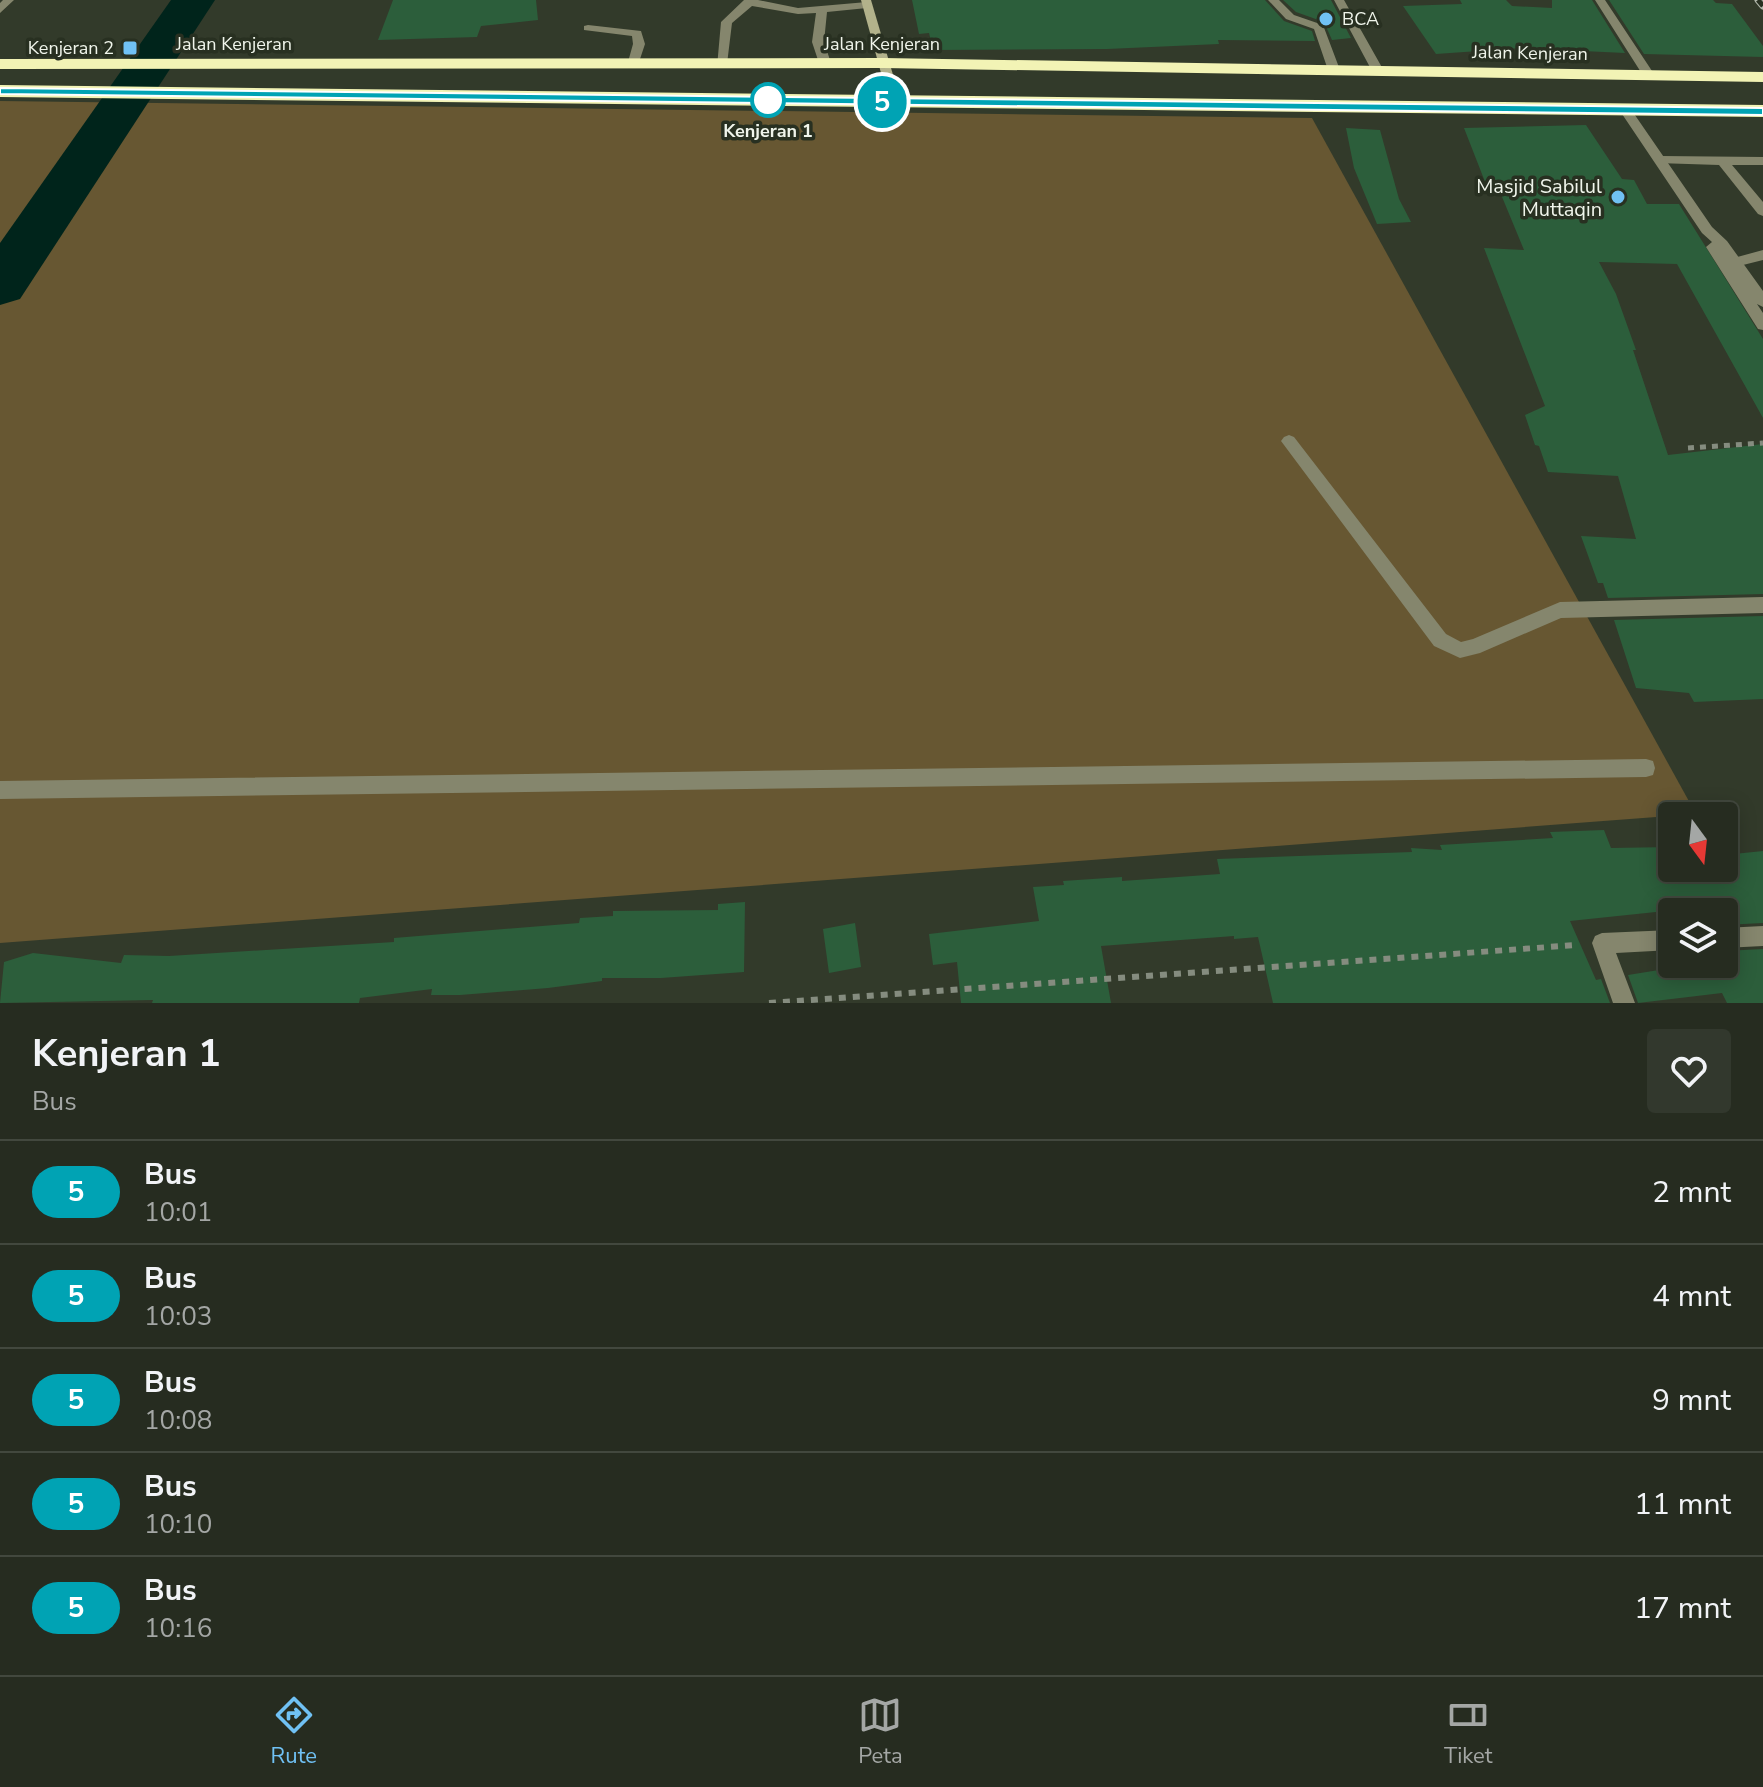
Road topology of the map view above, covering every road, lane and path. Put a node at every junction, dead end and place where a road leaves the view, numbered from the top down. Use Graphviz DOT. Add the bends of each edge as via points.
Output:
graph roads {
  1 [pos="9,0"];
  2 [pos="1273,0"];
  3 [pos="1339,0"];
  4 [pos="1600,0"];
  5 [pos="750,1"];
  6 [pos="866,2"];
  7 [pos="0,10"];
  8 [pos="822,11"];
  9 [pos="588,28"];
  10 [pos="634,62"];
  11 [pos="825,63"];
  12 [pos="883,63"];
  13 [pos="0,64"];
  14 [pos="282,64"];
  15 [pos="721,64"];
  16 [pos="1334,70"];
  17 [pos="1378,71"];
  18 [pos="1648,74"];
  19 [pos="1763,77"];
  20 [pos="0,91"];
  21 [pos="266,93"];
  22 [pos="895,102"];
  23 [pos="1624,108"];
  24 [pos="1763,111"];
  25 [pos="1661,160"];
  26 [pos="1722,161"];
  27 [pos="1763,161"];
  28 [pos="1763,211"];
  29 [pos="1707,230"];
  30 [pos="1763,255"];
  31 [pos="1735,262"];
  32 [pos="1763,302"];
  33 [pos="1763,325"];
  34 [pos="1289,441"];
  35 [pos="1763,443"];
  36 [pos="1688,448"];
  37 [pos="1763,605"];
  38 [pos="1646,768"];
  39 [pos="0,790"];
  40 [pos="1763,936"];
  41 [pos="1738,937"];
  42 [pos="1658,941"];
  43 [pos="1602,943"];
  44 [pos="769,1003"];
  45 [pos="1624,1003"];
  1 -- 7 [label="street"];
  2 -- 16 [label="street" via="1290,17 1319,27"];
  3 -- 17 [label="street"];
  4 -- 18 [label="street"];
  5 -- 8 [label="street"];
  5 -- 15 [label="street" via="727,22"];
  6 -- 8 [label="street"];
  6 -- 12 [label="street"];
  8 -- 11 [label="street" via="818,42"];
  9 -- 10 [label="street" via="637,33"];
  10 -- 14 [label="highway, Jalan Kenjeran"];
  10 -- 15 [label="highway, Jalan Kenjeran"];
  11 -- 12 [label="highway, Jalan Kenjeran"];
  11 -- 15 [label="highway, Jalan Kenjeran"];
  12 -- 16 [label="highway, Jalan Kenjeran"];
  12 -- 22 [label="street"];
  13 -- 14 [label="highway, Jalan Kenjeran"];
  14 -- 21 [label="highway"];
  16 -- 17 [label="highway, Jalan Kenjeran"];
  17 -- 18 [label="highway, Jalan Kenjeran"];
  18 -- 19 [label="highway, Jalan Kenjeran"];
  20 -- 21 [label="highway"];
  21 -- 22 [label="highway"];
  22 -- 23 [label="highway"];
  23 -- 24 [label="highway"];
  23 -- 25 [label="street"];
  25 -- 26 [label="street"];
  25 -- 29 [label="street"];
  26 -- 27 [label="street"];
  26 -- 28 [label="street"];
  29 -- 31 [label="street"];
  29 -- 33 [label="street"];
  30 -- 31 [label="street"];
  31 -- 32 [label="street"];
  34 -- 37 [label="street" via="1440,640 1460,650 1560,610"];
  35 -- 36 [label="path"];
  38 -- 39 [label="street"];
  40 -- 41 [label="street"];
  42 -- 43 [label="street"];
  43 -- 44 [label="path"];
  43 -- 45 [label="street"];
}
